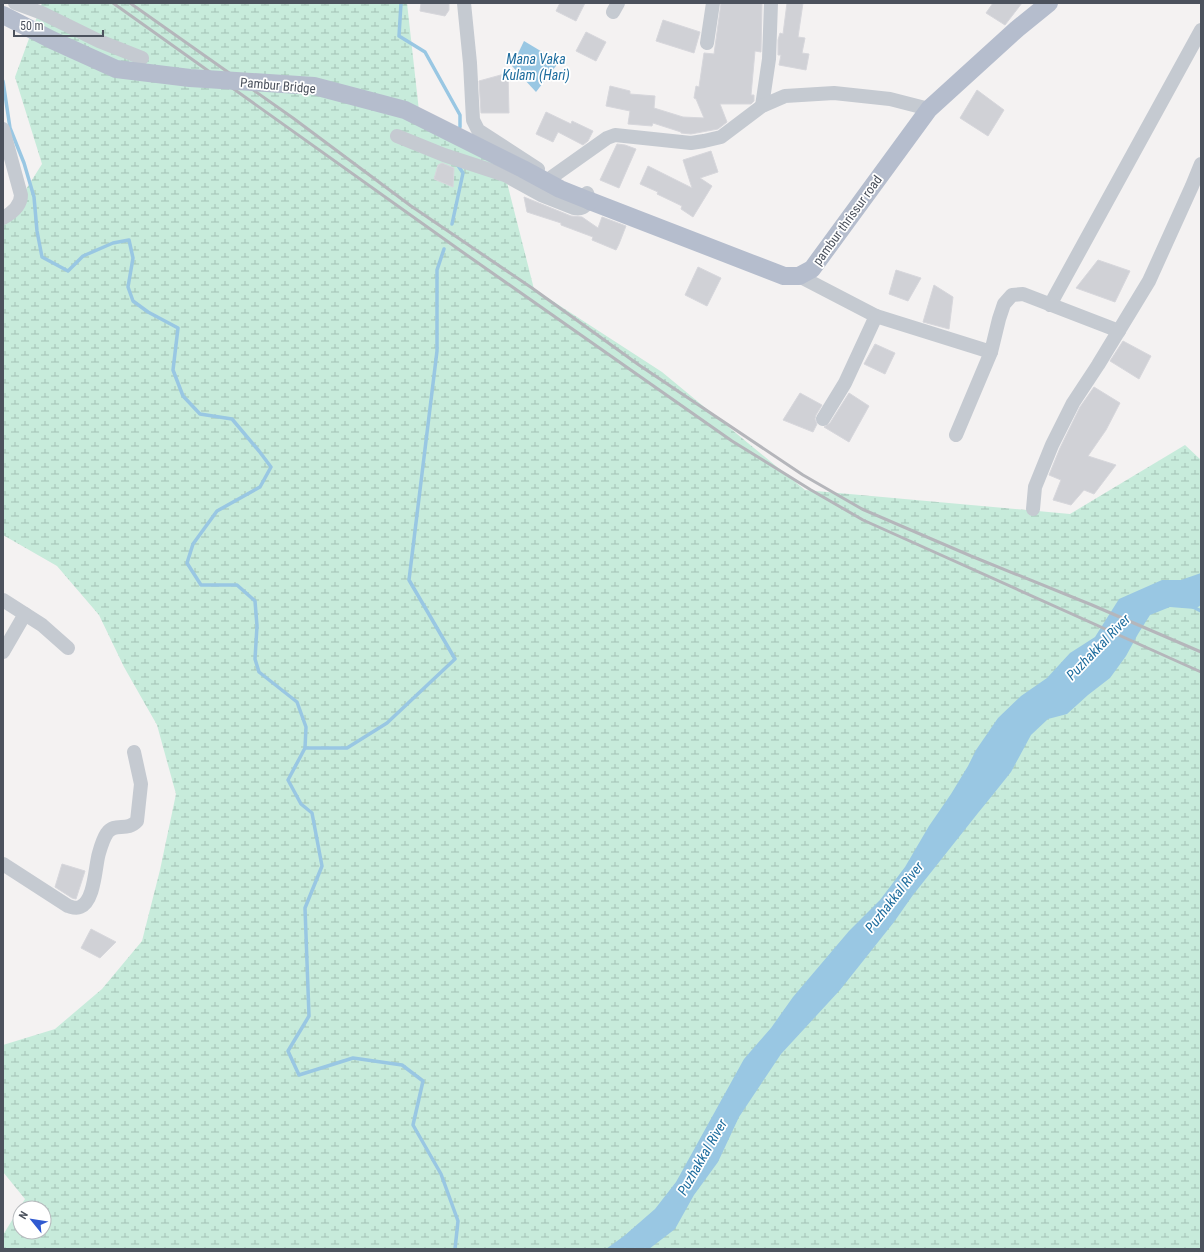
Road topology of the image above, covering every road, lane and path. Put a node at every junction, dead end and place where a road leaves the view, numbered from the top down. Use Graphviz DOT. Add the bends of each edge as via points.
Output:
graph roads {
  1 [pos="464,3"];
  2 [pos="713,3"];
  3 [pos="771,3"];
  4 [pos="1049,3"];
  5 [pos="17,4"];
  6 [pos="3,15"];
  7 [pos="1201,30"];
  8 [pos="707,43"];
  9 [pos="142,58"];
  10 [pos="762,106"];
  11 [pos="929,109"];
  12 [pos="3,129"];
  13 [pos="397,136"];
  14 [pos="1201,164"];
  15 [pos="552,177"];
  16 [pos="590,201"];
  17 [pos="3,218"];
  18 [pos="799,276"];
  19 [pos="1050,305"];
  20 [pos="876,316"];
  21 [pos="1119,331"];
  22 [pos="991,352"];
  23 [pos="823,419"];
  24 [pos="956,435"];
  25 [pos="1033,508"];
  26 [pos="3,600"];
  27 [pos="25,614"];
  28 [pos="68,648"];
  29 [pos="3,652"];
  30 [pos="134,752"];
  31 [pos="3,864"];
  1 -- 15 [label="street" via="473,120 478,130"];
  2 -- 8 [label="street"];
  3 -- 10 [label="street" via="769,59"];
  4 -- 11 [label="main road, pambur thrissur road"];
  5 -- 9 [label="street"];
  6 -- 16 [label="main road, Pambur Bridge, bridge" via="116,69 190,78 314,86 405,110 560,189"];
  7 -- 19 [label="street"];
  10 -- 11 [label="street" via="785,96 834,93 890,99"];
  10 -- 15 [label="street" via="721,137 704,141 691,143 615,135"];
  11 -- 18 [label="main road, pambur thrissur road" via="812,269"];
  12 -- 17 [label="street" via="21,195 16,208"];
  13 -- 16 [label="street" via="444,156 505,175 541,196 574,208 584,208"];
  14 -- 21 [label="street" via="1149,281"];
  15 -- 16 [label="street" via="585,190"];
  16 -- 18 [label="main road" via="784,276"];
  18 -- 20 [label="street"];
  19 -- 21 [label="street"];
  19 -- 22 [label="street" via="1023,294 1012,295 1004,304"];
  20 -- 22 [label="street"];
  20 -- 23 [label="street" via="845,383"];
  21 -- 25 [label="street" via="1073,403 1052,445 1035,487"];
  22 -- 24 [label="street"];
  26 -- 27 [label="street"];
  27 -- 28 [label="street"];
  27 -- 29 [label="street"];
  30 -- 31 [label="street" via="141,784 137,821 133,825 108,831 98,854 91,893 86,903 76,908 61,902"];
}
